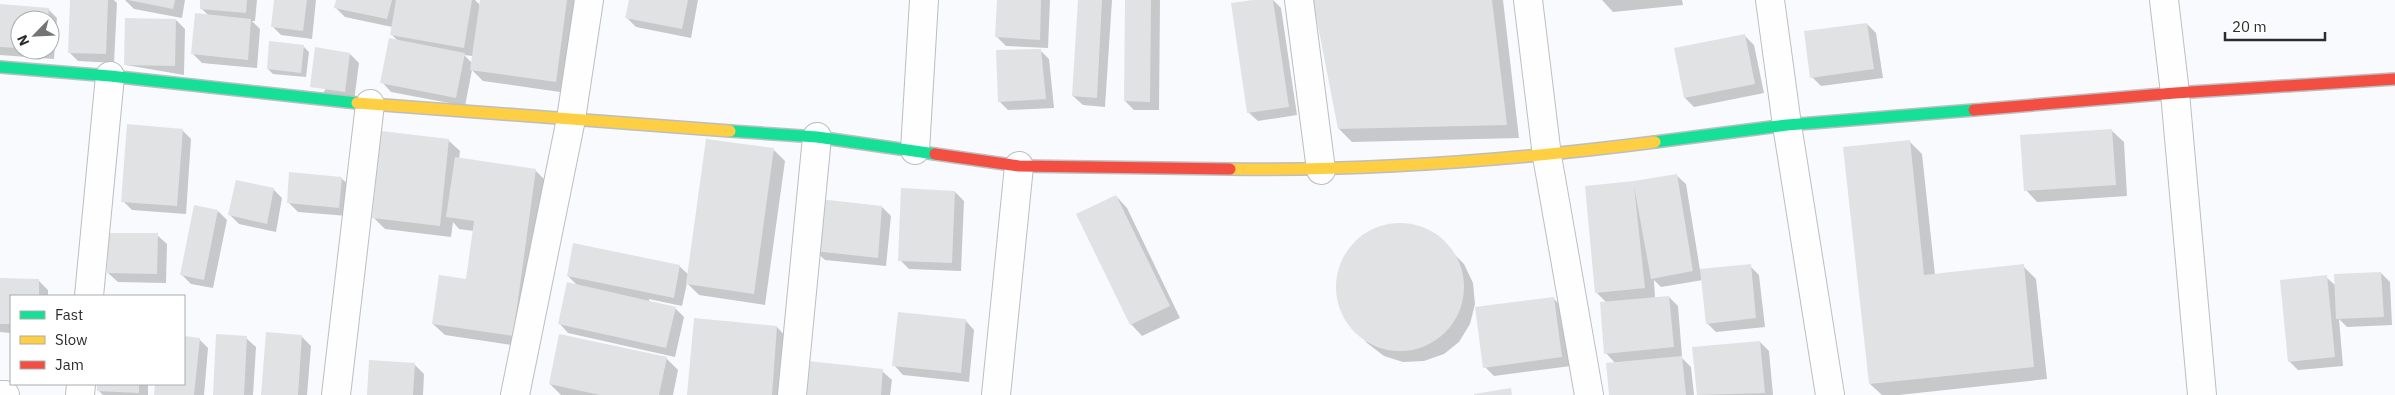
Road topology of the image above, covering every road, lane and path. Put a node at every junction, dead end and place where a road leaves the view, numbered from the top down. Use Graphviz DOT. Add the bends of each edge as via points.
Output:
graph roads {
  1 [pos="589,0"];
  2 [pos="924,0"];
  3 [pos="1299,0"];
  4 [pos="1528,0"];
  5 [pos="1770,0"];
  6 [pos="2164,0"];
  7 [pos="0,67"];
  8 [pos="110,76"];
  9 [pos="2395,79"];
  10 [pos="2175,93"];
  11 [pos="370,104"];
  12 [pos="571,119"];
  13 [pos="1787,125"];
  14 [pos="817,137"];
  15 [pos="915,150"];
  16 [pos="1547,156"];
  17 [pos="1019,166"];
  18 [pos="1321,170"];
  19 [pos="89,295"];
  20 [pos="0,395"];
  21 [pos="5,395"];
  22 [pos="336,395"];
  23 [pos="515,395"];
  24 [pos="792,395"];
  25 [pos="996,395"];
  26 [pos="1590,395"];
  27 [pos="1830,395"];
  28 [pos="2202,395"];
  1 -- 12 [label="street"];
  2 -- 15 [label="street"];
  3 -- 18 [label="street"];
  4 -- 16 [label="street"];
  5 -- 13 [label="street"];
  6 -- 10 [label="street"];
  7 -- 8 [label="street"];
  8 -- 11 [label="street"];
  8 -- 19 [label="street"];
  9 -- 10 [label="street"];
  10 -- 13 [label="street"];
  10 -- 28 [label="street"];
  11 -- 12 [label="street"];
  11 -- 22 [label="street"];
  12 -- 14 [label="street"];
  12 -- 23 [label="street"];
  13 -- 16 [label="street"];
  13 -- 27 [label="street"];
  14 -- 15 [label="street"];
  14 -- 24 [label="street"];
  15 -- 17 [label="street"];
  16 -- 18 [label="street"];
  16 -- 26 [label="street"];
  17 -- 18 [label="street"];
  17 -- 25 [label="street"];
  20 -- 21 [label="street"];
}
